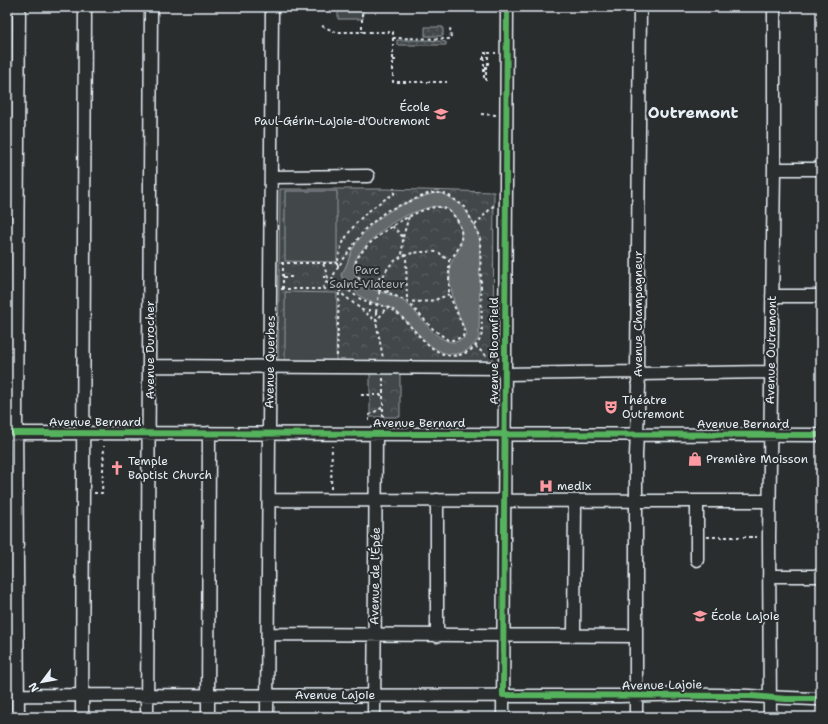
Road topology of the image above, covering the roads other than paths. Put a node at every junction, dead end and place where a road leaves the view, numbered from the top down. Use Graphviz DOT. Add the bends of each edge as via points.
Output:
graph roads {
  1 [pos="19,7"];
  2 [pos="85,7"];
  3 [pos="151,7"];
  4 [pos="272,7"];
  5 [pos="507,7"];
  6 [pos="640,7"];
  7 [pos="774,7"];
  8 [pos="774,169"];
  9 [pos="821,169"];
  10 [pos="368,176"];
  11 [pos="271,177"];
  12 [pos="772,296"];
  13 [pos="821,296"];
  14 [pos="150,366"];
  15 [pos="269,368"];
  16 [pos="504,371"];
  17 [pos="771,372"];
  18 [pos="637,373"];
  19 [pos="12,433"];
  20 [pos="83,433"];
  21 [pos="149,433"];
  22 [pos="209,433"];
  23 [pos="269,434"];
  24 [pos="376,434"];
  25 [pos="504,434"];
  26 [pos="638,435"];
  27 [pos="771,435"];
  28 [pos="821,435"];
  29 [pos="269,500"];
  30 [pos="437,500"];
  31 [pos="504,500"];
  32 [pos="375,501"];
  33 [pos="575,501"];
  34 [pos="637,501"];
  35 [pos="697,501"];
  36 [pos="769,501"];
  37 [pos="698,560"];
  38 [pos="769,576"];
  39 [pos="821,576"];
  40 [pos="268,634"];
  41 [pos="374,634"];
  42 [pos="574,635"];
  43 [pos="437,636"];
  44 [pos="503,636"];
  45 [pos="636,636"];
  46 [pos="18,694"];
  47 [pos="82,694"];
  48 [pos="147,694"];
  49 [pos="208,694"];
  50 [pos="268,695"];
  51 [pos="503,695"];
  52 [pos="374,696"];
  53 [pos="636,696"];
  54 [pos="770,698"];
  55 [pos="821,699"];
  56 [pos="18,717"];
  57 [pos="82,717"];
  58 [pos="147,717"];
  59 [pos="208,717"];
  60 [pos="267,717"];
  61 [pos="374,717"];
  62 [pos="503,717"];
  63 [pos="636,717"];
  64 [pos="770,717"];
  1 -- 19 [label="street"];
  2 -- 20 [label="street"];
  3 -- 14 [label="street, Avenue Durocher"];
  4 -- 11 [label="street, Avenue Querbes"];
  5 -- 16 [label="street, Avenue Bloomfield"];
  6 -- 18 [label="street, Avenue Champagneur"];
  7 -- 8 [label="street, Avenue Outremont"];
  8 -- 9 [label="street"];
  8 -- 12 [label="street, Avenue Outremont"];
  10 -- 11 [label="street"];
  11 -- 15 [label="street, Avenue Querbes"];
  12 -- 13 [label="street"];
  12 -- 17 [label="street, Avenue Outremont"];
  14 -- 15 [label="street"];
  14 -- 21 [label="street, Avenue Durocher"];
  15 -- 16 [label="street"];
  15 -- 23 [label="street, Avenue Querbes"];
  16 -- 18 [label="street"];
  16 -- 25 [label="street, Avenue Bloomfield"];
  17 -- 18 [label="street"];
  17 -- 27 [label="street, Avenue Outremont"];
  18 -- 26 [label="street, Avenue Champagneur"];
  19 -- 20 [label="street, Avenue Bernard"];
  19 -- 46 [label="street"];
  20 -- 21 [label="street, Avenue Bernard"];
  20 -- 47 [label="street"];
  21 -- 22 [label="street, Avenue Bernard"];
  21 -- 48 [label="street, Avenue Durocher"];
  22 -- 23 [label="street, Avenue Bernard"];
  22 -- 49 [label="street"];
  23 -- 24 [label="street, Avenue Bernard"];
  23 -- 29 [label="street, Avenue Querbes"];
  24 -- 25 [label="street, Avenue Bernard"];
  24 -- 32 [label="street, Avenue de l'Épée"];
  25 -- 26 [label="street, Avenue Bernard"];
  25 -- 31 [label="street, Avenue Bloomfield"];
  26 -- 27 [label="street, Avenue Bernard"];
  26 -- 34 [label="street, Avenue Champagneur"];
  27 -- 28 [label="street, Avenue Bernard"];
  27 -- 36 [label="street, Avenue Outremont"];
  29 -- 32 [label="street"];
  29 -- 40 [label="street, Avenue Querbes"];
  30 -- 31 [label="street"];
  30 -- 32 [label="street"];
  30 -- 43 [label="street"];
  31 -- 33 [label="street"];
  31 -- 44 [label="street, Avenue Bloomfield"];
  32 -- 41 [label="street, Avenue de l'Épée"];
  33 -- 34 [label="street"];
  33 -- 42 [label="street"];
  34 -- 35 [label="street"];
  34 -- 45 [label="street, Avenue Champagneur"];
  35 -- 36 [label="street"];
  35 -- 37 [label="street"];
  36 -- 38 [label="street, Avenue Outremont"];
  38 -- 39 [label="street"];
  38 -- 54 [label="street, Avenue Outremont"];
  40 -- 41 [label="street"];
  40 -- 50 [label="street, Avenue Querbes"];
  41 -- 43 [label="street"];
  41 -- 52 [label="street, Avenue de l'Épée"];
  42 -- 44 [label="street"];
  42 -- 45 [label="street"];
  43 -- 44 [label="street"];
  44 -- 51 [label="street, Avenue Bloomfield"];
  45 -- 53 [label="street, Avenue Champagneur"];
  46 -- 47 [label="street, Avenue Lajoie"];
  46 -- 56 [label="street"];
  47 -- 48 [label="street, Avenue Lajoie"];
  47 -- 57 [label="street"];
  48 -- 49 [label="street, Avenue Lajoie"];
  48 -- 58 [label="street, Avenue Durocher"];
  49 -- 50 [label="street, Avenue Lajoie"];
  49 -- 59 [label="street"];
  50 -- 52 [label="street, Avenue Lajoie"];
  50 -- 60 [label="street, Avenue Querbes"];
  51 -- 52 [label="street, Avenue Lajoie"];
  51 -- 53 [label="street, Avenue Lajoie"];
  51 -- 62 [label="street, Avenue Bloomfield"];
  52 -- 61 [label="street, Avenue de l'Épée"];
  53 -- 54 [label="street, Avenue Lajoie"];
  53 -- 63 [label="street, Avenue Champagneur"];
  54 -- 55 [label="street, Avenue Lajoie"];
  54 -- 64 [label="street, Avenue Outremont"];
}
